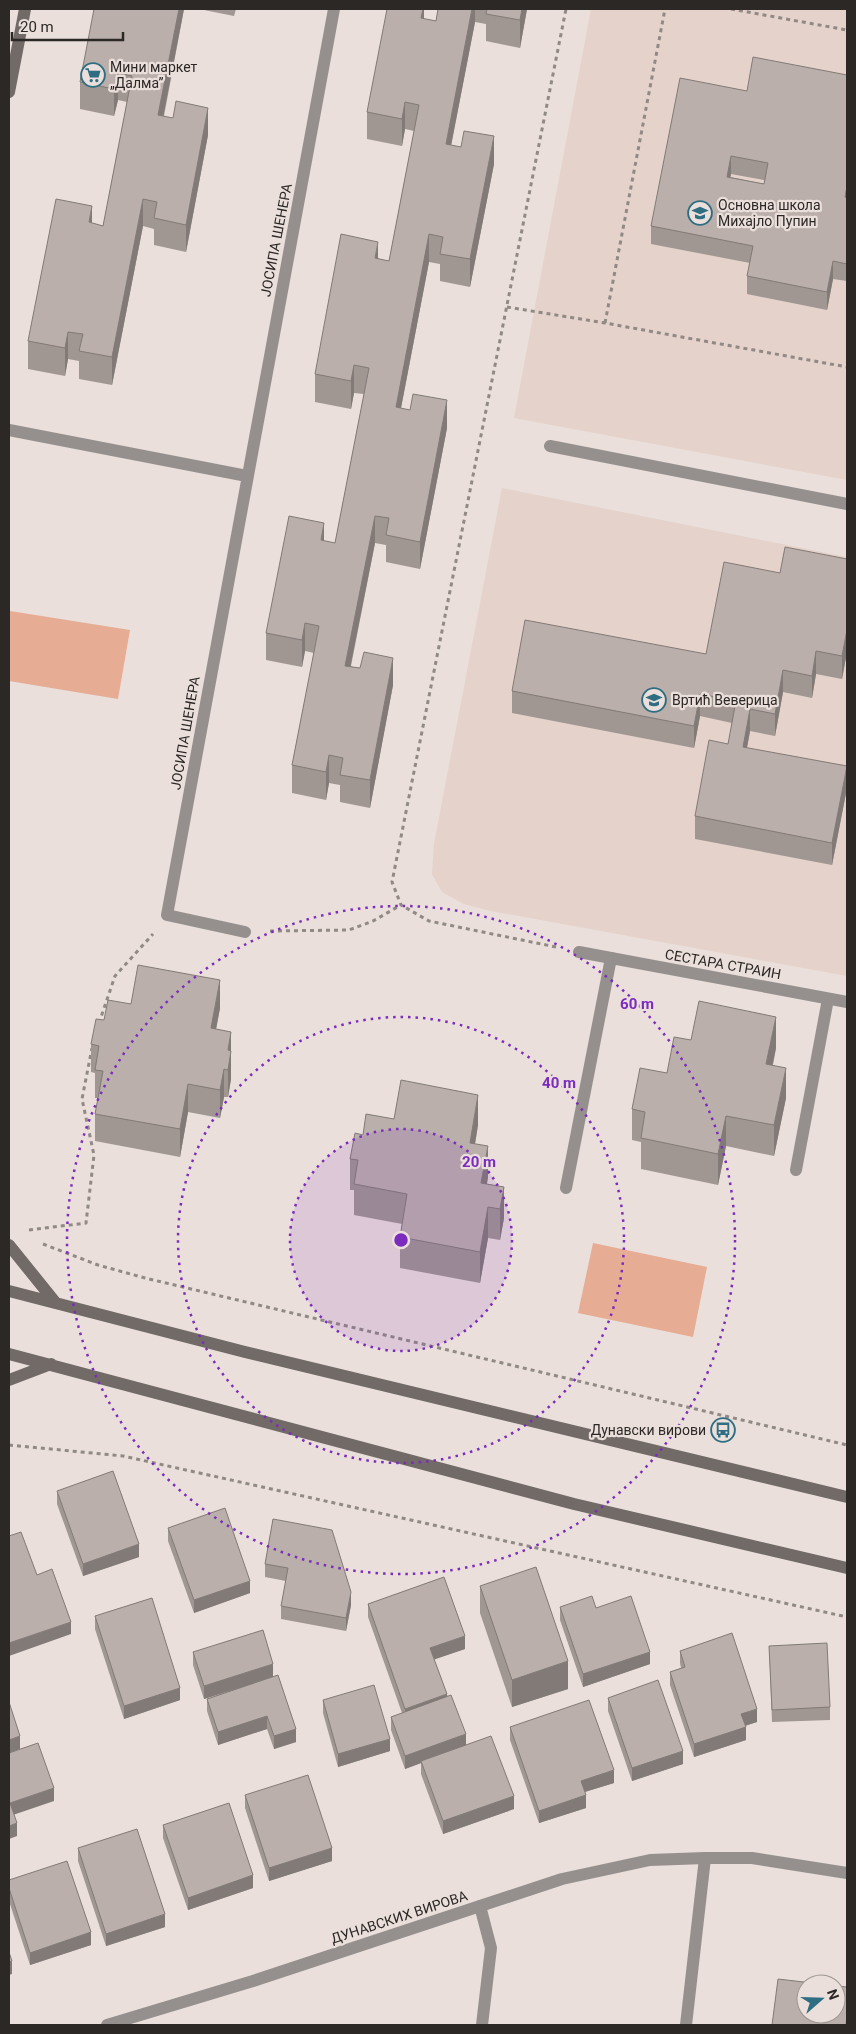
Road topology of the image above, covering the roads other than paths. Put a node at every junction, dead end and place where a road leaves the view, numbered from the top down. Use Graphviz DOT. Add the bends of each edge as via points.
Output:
graph roads {
  1 [pos="25,9"];
  2 [pos="334,9"];
  3 [pos="9,92"];
  4 [pos="9,430"];
  5 [pos="550,446"];
  6 [pos="247,476"];
  7 [pos="847,504"];
  8 [pos="245,932"];
  9 [pos="579,952"];
  10 [pos="612,958"];
  11 [pos="828,999"];
  12 [pos="847,1002"];
  13 [pos="796,1170"];
  14 [pos="566,1188"];
  15 [pos="9,1245"];
  16 [pos="9,1291"];
  17 [pos="55,1302"];
  18 [pos="9,1354"];
  19 [pos="52,1364"];
  20 [pos="9,1380"];
  21 [pos="847,1497"];
  22 [pos="847,1568"];
  23 [pos="705,1858"];
  24 [pos="847,1873"];
  25 [pos="480,1906"];
  26 [pos="107,2025"];
  27 [pos="482,2025"];
  28 [pos="686,2025"];
  1 -- 3 [label="main road"];
  2 -- 6 [label="street, ЈОСИПА ШЕНЕРА"];
  4 -- 6 [label="street"];
  5 -- 7 [label="street"];
  6 -- 8 [label="street, ЈОСИПА ШЕНЕРА" via="167,915"];
  9 -- 10 [label="street, СЕСТАРА СТРАИН"];
  10 -- 11 [label="street, СЕСТАРА СТРАИН"];
  10 -- 14 [label="street"];
  11 -- 12 [label="street, СЕСТАРА СТРАИН"];
  11 -- 13 [label="street"];
  15 -- 17 [label="main road"];
  16 -- 17 [label="main road"];
  17 -- 21 [label="main road" via="244,1352"];
  18 -- 19 [label="main road"];
  19 -- 20 [label="main road"];
  19 -- 22 [label="main road" via="574,1504"];
  23 -- 24 [label="street, ДУНАВСКИХ ВИРОВА" via="752,1858"];
  23 -- 25 [label="street, ДУНАВСКИХ ВИРОВА" via="650,1860 608,1868 562,1879"];
  23 -- 28 [label="street"];
  25 -- 26 [label="street, ДУНАВСКИХ ВИРОВА"];
  25 -- 27 [label="street" via="491,1948"];
}
